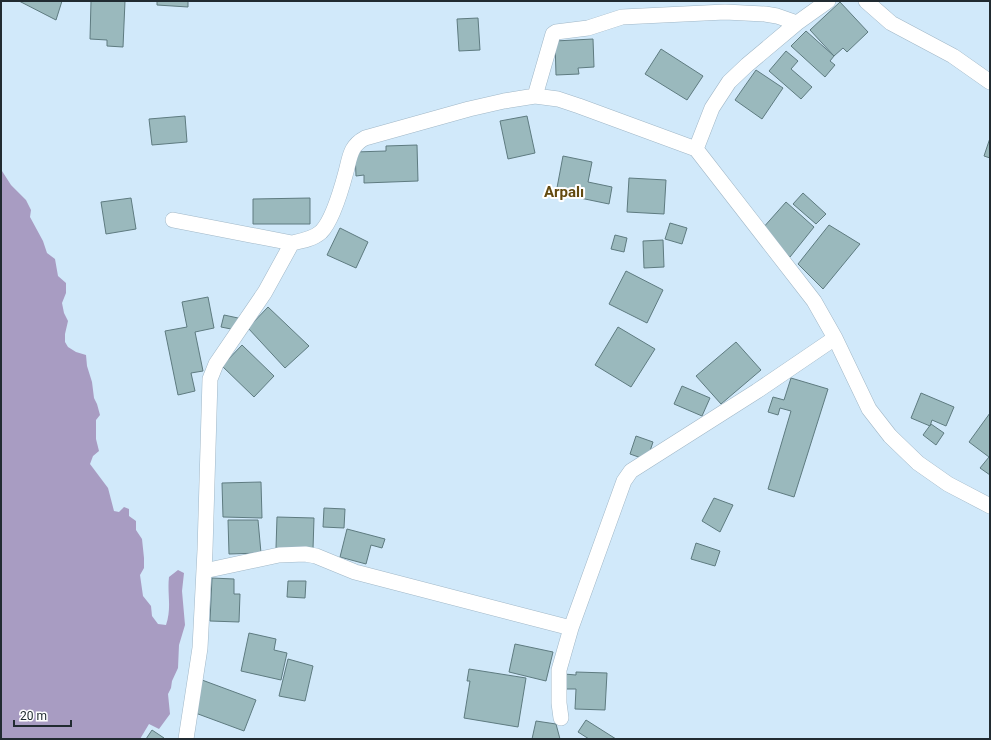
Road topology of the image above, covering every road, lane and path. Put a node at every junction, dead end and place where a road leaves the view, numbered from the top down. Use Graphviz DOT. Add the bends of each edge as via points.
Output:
graph roads {
  1 [pos="828,1"];
  2 [pos="866,1"];
  3 [pos="797,23"];
  4 [pos="990,82"];
  5 [pos="535,96"];
  6 [pos="696,149"];
  7 [pos="173,220"];
  8 [pos="292,243"];
  9 [pos="835,338"];
  10 [pos="990,506"];
  11 [pos="204,571"];
  12 [pos="570,628"];
  13 [pos="561,718"];
  14 [pos="186,739"];
  1 -- 3 [label="street"];
  2 -- 4 [label="street" via="891,22 948,53"];
  3 -- 5 [label="street" via="765,14 725,12 622,17 588,28 556,32 553,34"];
  3 -- 6 [label="street" via="729,82 712,108"];
  5 -- 6 [label="street" via="558,99"];
  5 -- 8 [label="street" via="504,100 469,109 358,142 351,151 342,188 326,226 314,237"];
  6 -- 9 [label="street" via="814,302"];
  7 -- 8 [label="street"];
  8 -- 11 [label="street" via="265,292 216,364 210,379"];
  9 -- 10 [label="street" via="869,410 890,436 918,463 948,484"];
  9 -- 12 [label="street" via="757,392 631,471 624,481"];
  11 -- 12 [label="street" via="279,555 305,554 355,572"];
  11 -- 14 [label="street" via="200,648"];
  12 -- 13 [label="street" via="559,670"];
}
